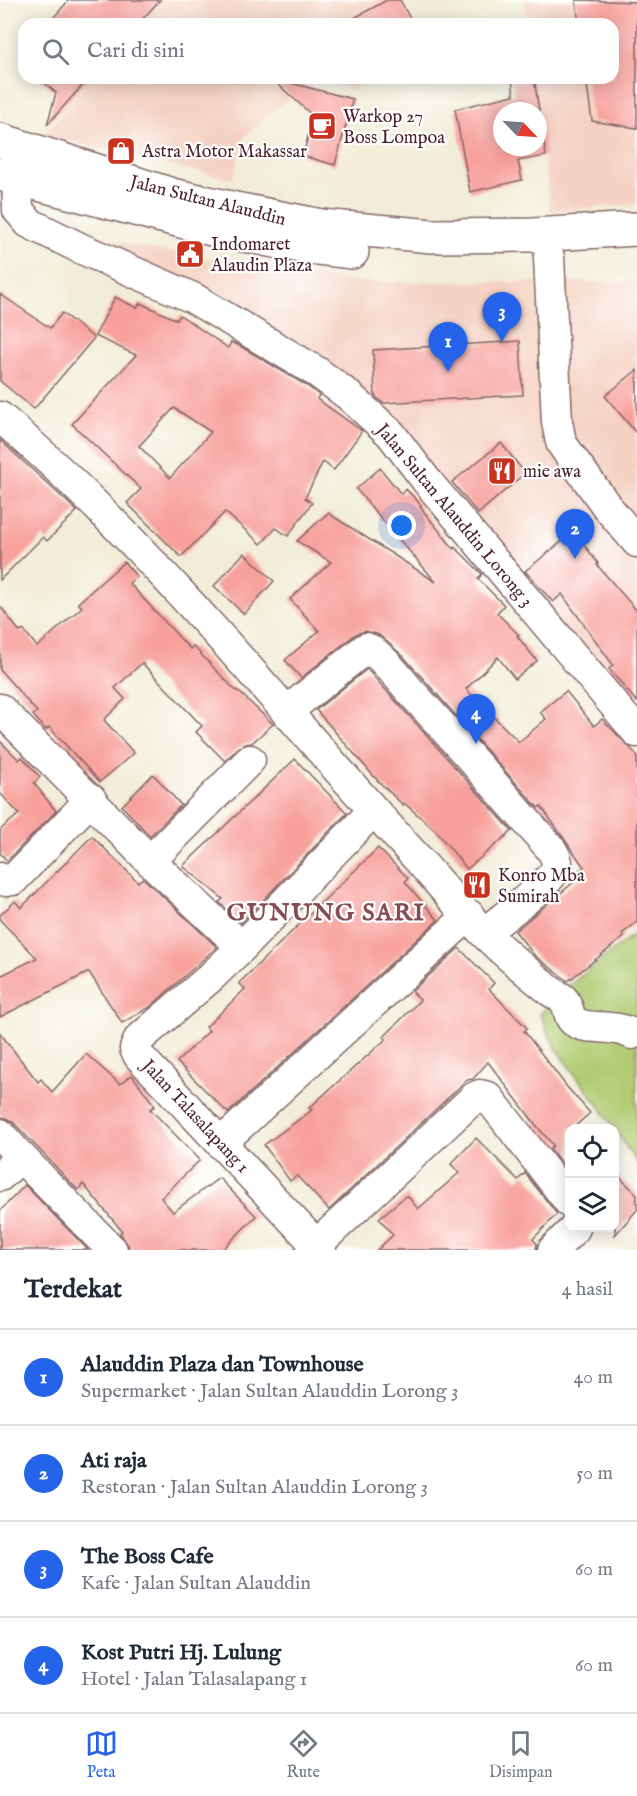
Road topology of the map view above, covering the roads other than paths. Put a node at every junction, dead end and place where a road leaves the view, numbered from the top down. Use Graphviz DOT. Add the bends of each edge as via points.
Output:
graph roads {
  1 [pos="0,140"];
  2 [pos="8,177"];
  3 [pos="170,206"];
  4 [pos="637,229"];
  5 [pos="637,250"];
  6 [pos="549,257"];
  7 [pos="0,417"];
  8 [pos="637,542"];
  9 [pos="0,709"];
  10 [pos="286,712"];
  11 [pos="637,732"];
  12 [pos="250,760"];
  13 [pos="90,800"];
  14 [pos="373,811"];
  15 [pos="150,861"];
  16 [pos="0,878"];
  17 [pos="476,924"];
  18 [pos="243,947"];
  19 [pos="632,1034"];
  20 [pos="0,1134"];
  21 [pos="221,1143"];
  22 [pos="10,1167"];
  23 [pos="565,1197"];
  24 [pos="572,1232"];
  25 [pos="316,1248"];
  26 [pos="112,1250"];
  27 [pos="553,1250"];
  1 -- 3 [label="highway, Jalan Sultan Alauddin"];
  2 -- 3 [label="highway, Jalan Sultan Alauddin"];
  2 -- 11 [label="street, Jalan Sultan Alauddin Lorong 3" via="18,210 29,223 193,298 317,372 348,395 391,434"];
  3 -- 4 [label="highway, Jalan Sultan Alauddin" via="236,209 321,226 422,235 521,236"];
  3 -- 6 [label="highway, Jalan Sultan Alauddin" via="212,229 301,246 402,255"];
  5 -- 6 [label="highway, Jalan Sultan Alauddin"];
  6 -- 8 [label="street" via="561,442"];
  7 -- 10 [label="street" via="123,532"];
  9 -- 13 [label="street"];
  10 -- 14 [label="street"];
  10 -- 17 [label="street" via="366,648 382,660 557,859 557,867 541,886"];
  12 -- 15 [label="street"];
  13 -- 15 [label="street"];
  13 -- 16 [label="street" via="13,880"];
  14 -- 17 [label="street"];
  14 -- 18 [label="street, Jalan Talasalapang 1"];
  15 -- 18 [label="street"];
  17 -- 19 [label="street" via="564,1000 569,1017 576,1024 625,1029"];
  17 -- 21 [label="street"];
  18 -- 21 [label="street, Jalan Talasalapang 1" via="139,1040 135,1049"];
  20 -- 22 [label="street"];
  21 -- 25 [label="street, Jalan Talasalapang 1"];
  22 -- 26 [label="street"];
  23 -- 25 [label="street" via="488,1097 480,1095"];
  24 -- 27 [label="street"];
}
